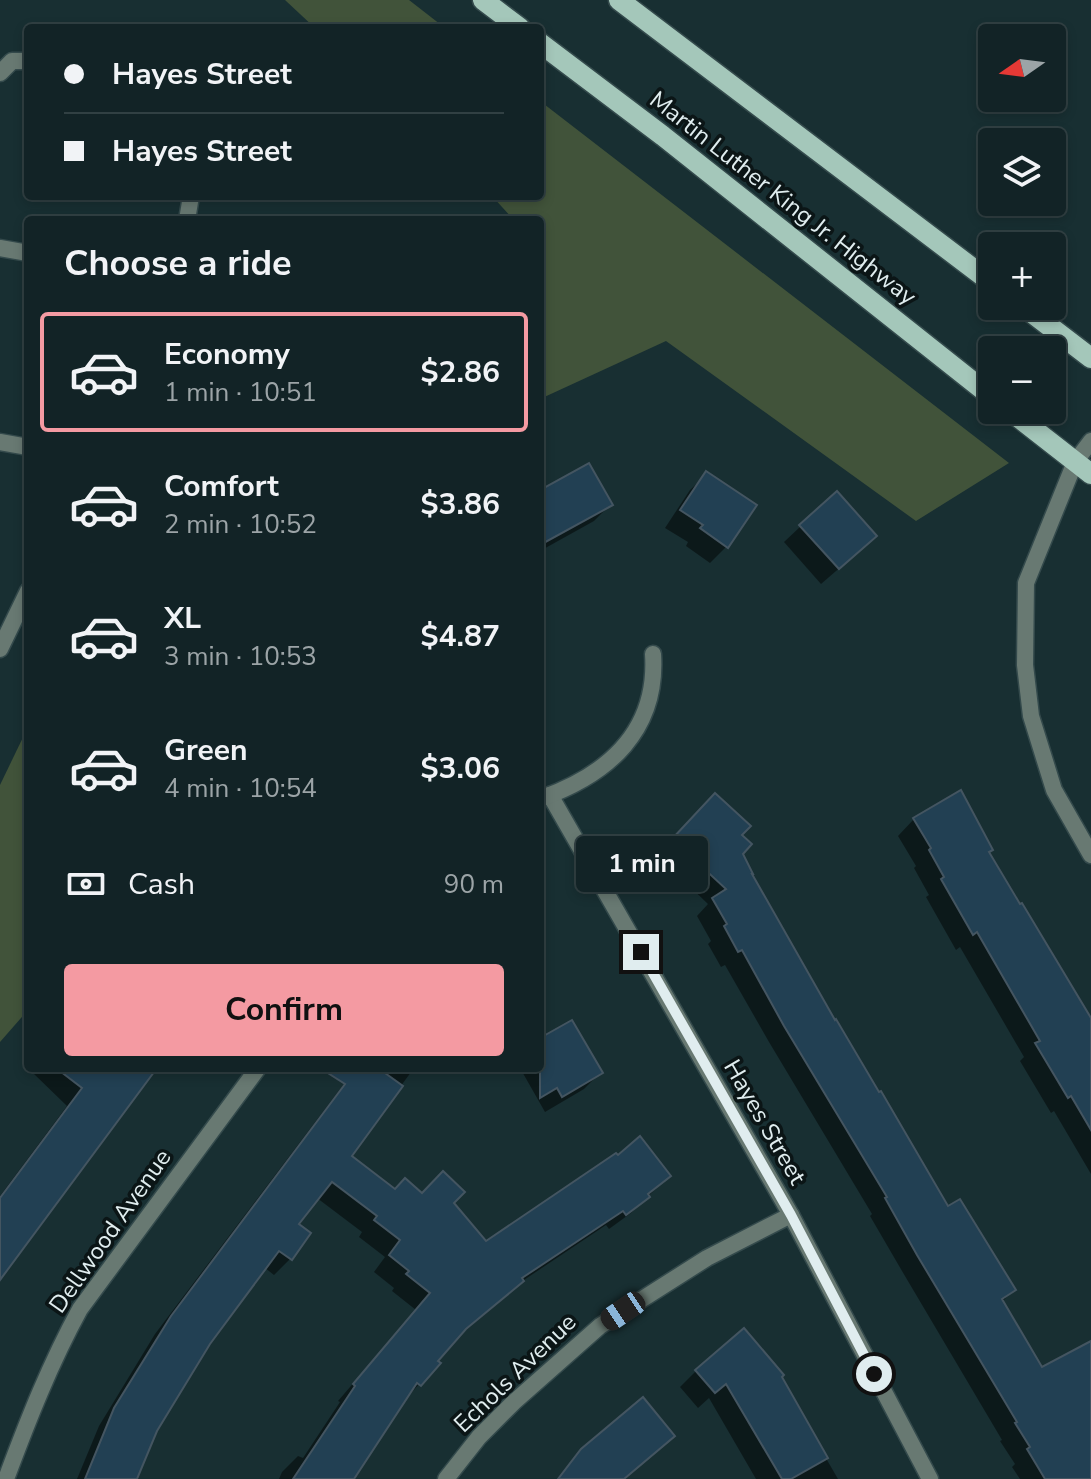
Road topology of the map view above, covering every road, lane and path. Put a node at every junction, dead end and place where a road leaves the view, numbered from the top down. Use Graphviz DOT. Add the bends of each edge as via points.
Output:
graph roads {
  1 [pos="483,0"];
  2 [pos="619,0"];
  3 [pos="515,24"];
  4 [pos="544,46"];
  5 [pos="24,61"];
  6 [pos="0,73"];
  7 [pos="0,248"];
  8 [pos="24,252"];
  9 [pos="978,272"];
  10 [pos="1041,320"];
  11 [pos="1091,358"];
  12 [pos="978,386"];
  13 [pos="1027,424"];
  14 [pos="1091,441"];
  15 [pos="0,442"];
  16 [pos="24,446"];
  17 [pos="1083,468"];
  18 [pos="24,599"];
  19 [pos="0,649"];
  20 [pos="653,654"];
  21 [pos="545,796"];
  22 [pos="1091,855"];
  23 [pos="255,1072"];
  24 [pos="791,1215"];
  25 [pos="6,1479"];
  26 [pos="446,1479"];
  27 [pos="930,1479"];
  1 -- 3 [label="main road"];
  2 -- 9 [label="main road"];
  4 -- 12 [label="main road, Martin Luther King Jr. Highway"];
  5 -- 6 [label="street" via="12,61"];
  7 -- 8 [label="street"];
  10 -- 11 [label="main road"];
  13 -- 17 [label="main road"];
  14 -- 17 [label="street"];
  15 -- 16 [label="street"];
  17 -- 22 [label="street" via="1026,583 1025,665 1031,716 1054,790"];
  18 -- 19 [label="street"];
  20 -- 21 [label="street" via="650,701 620,753"];
  21 -- 24 [label="street, Hayes Street"];
  23 -- 25 [label="street, Dellwood Avenue" via="80,1309 35,1401"];
  24 -- 26 [label="street, Echols Avenue" via="707,1258 600,1326 514,1402"];
  24 -- 27 [label="street, Hayes Street"];
}
